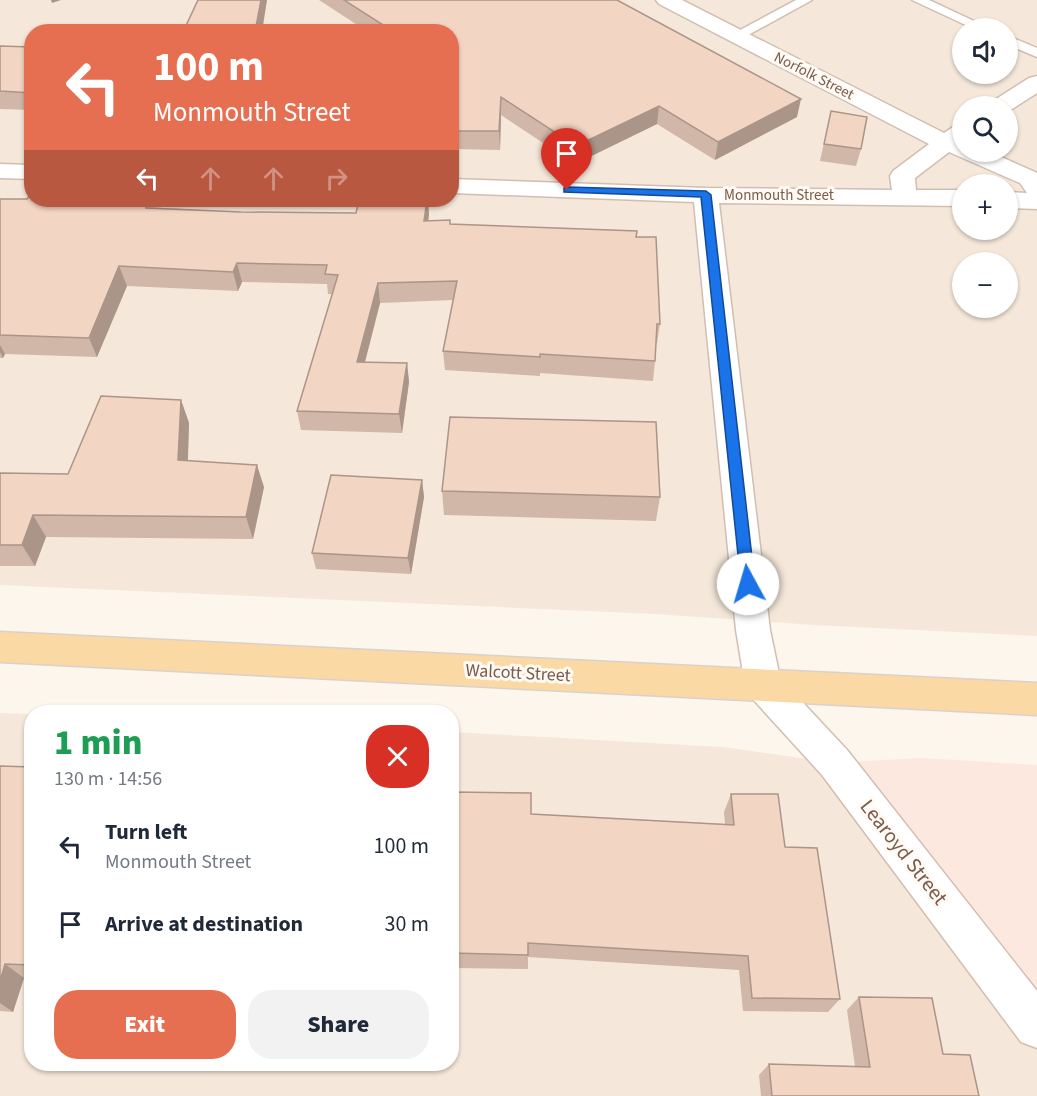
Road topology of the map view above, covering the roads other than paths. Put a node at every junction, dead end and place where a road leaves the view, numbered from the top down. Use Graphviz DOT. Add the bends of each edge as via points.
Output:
graph roads {
  1 [pos="666,0"];
  2 [pos="806,0"];
  3 [pos="918,0"];
  4 [pos="959,18"];
  5 [pos="736,36"];
  6 [pos="1018,44"];
  7 [pos="1037,53"];
  8 [pos="1037,83"];
  9 [pos="1017,96"];
  10 [pos="952,139"];
  11 [pos="952,144"];
  12 [pos="993,162"];
  13 [pos="0,171"];
  14 [pos="24,172"];
  15 [pos="459,186"];
  16 [pos="1037,189"];
  17 [pos="706,195"];
  18 [pos="905,195"];
  19 [pos="952,197"];
  20 [pos="1018,200"];
  21 [pos="1037,201"];
  22 [pos="0,647"];
  23 [pos="763,685"];
  24 [pos="1037,699"];
  25 [pos="1037,1026"];
  1 -- 5 [label="street, Norfolk Street"];
  2 -- 5 [label="lane"];
  3 -- 4 [label="lane"];
  5 -- 10 [label="street, Norfolk Street"];
  6 -- 7 [label="lane"];
  8 -- 9 [label="street"];
  11 -- 18 [label="street" via="902,176"];
  12 -- 16 [label="street" via="1029,178"];
  13 -- 14 [label="street"];
  15 -- 17 [label="street, Monmouth Street"];
  17 -- 18 [label="street, Monmouth Street"];
  17 -- 23 [label="street" via="753,630"];
  18 -- 19 [label="street, Monmouth Street"];
  20 -- 21 [label="street"];
  22 -- 23 [label="main road, Walcott Street"];
  23 -- 24 [label="main road, Walcott Street"];
  23 -- 25 [label="street, Learoyd Street" via="835,763"];
}
